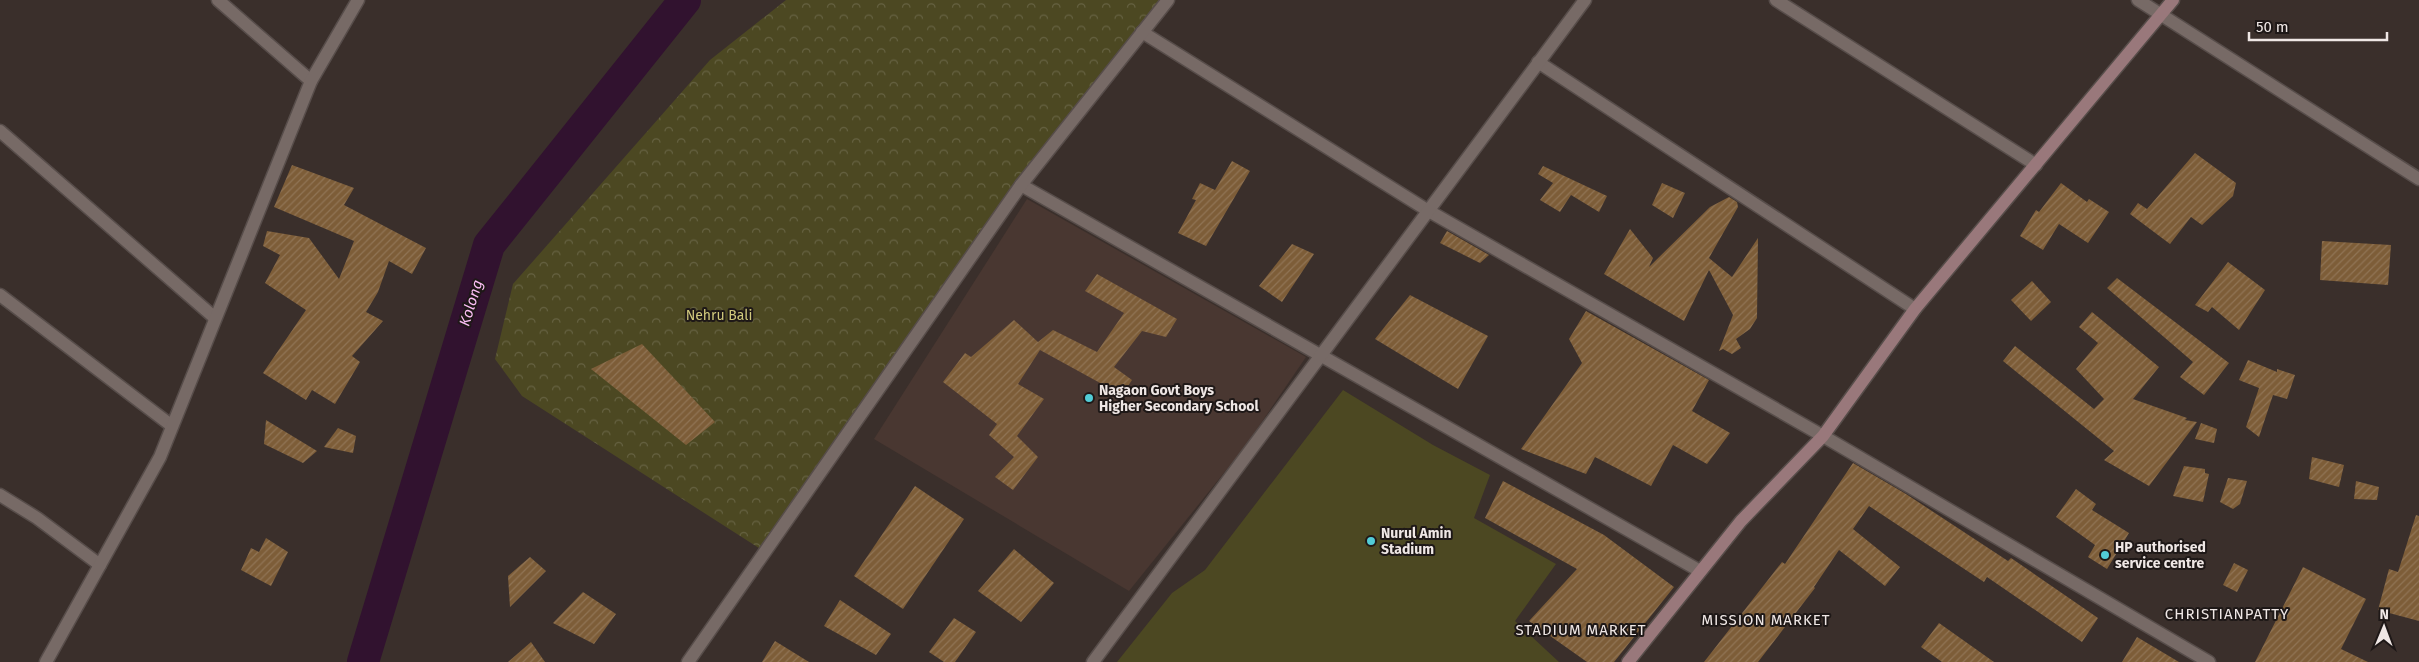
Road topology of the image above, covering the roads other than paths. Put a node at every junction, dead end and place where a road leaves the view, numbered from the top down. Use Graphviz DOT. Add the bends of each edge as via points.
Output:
graph roads {
  1 [pos="218,0"];
  2 [pos="358,0"];
  3 [pos="1168,0"];
  4 [pos="1584,0"];
  5 [pos="1776,0"];
  6 [pos="2138,0"];
  7 [pos="2173,0"];
  8 [pos="2161,15"];
  9 [pos="1142,32"];
  10 [pos="1538,62"];
  11 [pos="310,81"];
  12 [pos="0,132"];
  13 [pos="2036,165"];
  14 [pos="2419,179"];
  15 [pos="1021,185"];
  16 [pos="1427,210"];
  17 [pos="0,295"];
  18 [pos="1915,309"];
  19 [pos="215,318"];
  20 [pos="1322,356"];
  21 [pos="172,426"];
  22 [pos="1823,436"];
  23 [pos="0,495"];
  24 [pos="100,565"];
  25 [pos="1700,571"];
  26 [pos="46,662"];
  27 [pos="688,662"];
  28 [pos="1093,662"];
  29 [pos="1628,662"];
  30 [pos="2209,662"];
  1 -- 11 [label="street"];
  2 -- 11 [label="street"];
  3 -- 9 [label="street"];
  4 -- 10 [label="street"];
  5 -- 13 [label="street"];
  6 -- 8 [label="street"];
  7 -- 8 [label="main road"];
  8 -- 13 [label="main road"];
  8 -- 14 [label="street"];
  9 -- 15 [label="street"];
  9 -- 16 [label="street"];
  10 -- 16 [label="street"];
  10 -- 18 [label="street"];
  11 -- 19 [label="street"];
  12 -- 19 [label="street"];
  13 -- 18 [label="main road"];
  15 -- 20 [label="street"];
  15 -- 27 [label="street"];
  16 -- 20 [label="street"];
  16 -- 22 [label="street"];
  17 -- 21 [label="street"];
  18 -- 22 [label="main road"];
  19 -- 21 [label="street"];
  20 -- 25 [label="street"];
  20 -- 28 [label="street"];
  21 -- 24 [label="street" via="160,458"];
  22 -- 25 [label="main road" via="1741,521"];
  22 -- 30 [label="street"];
  23 -- 24 [label="street"];
  24 -- 26 [label="street"];
  25 -- 29 [label="main road"];
}
